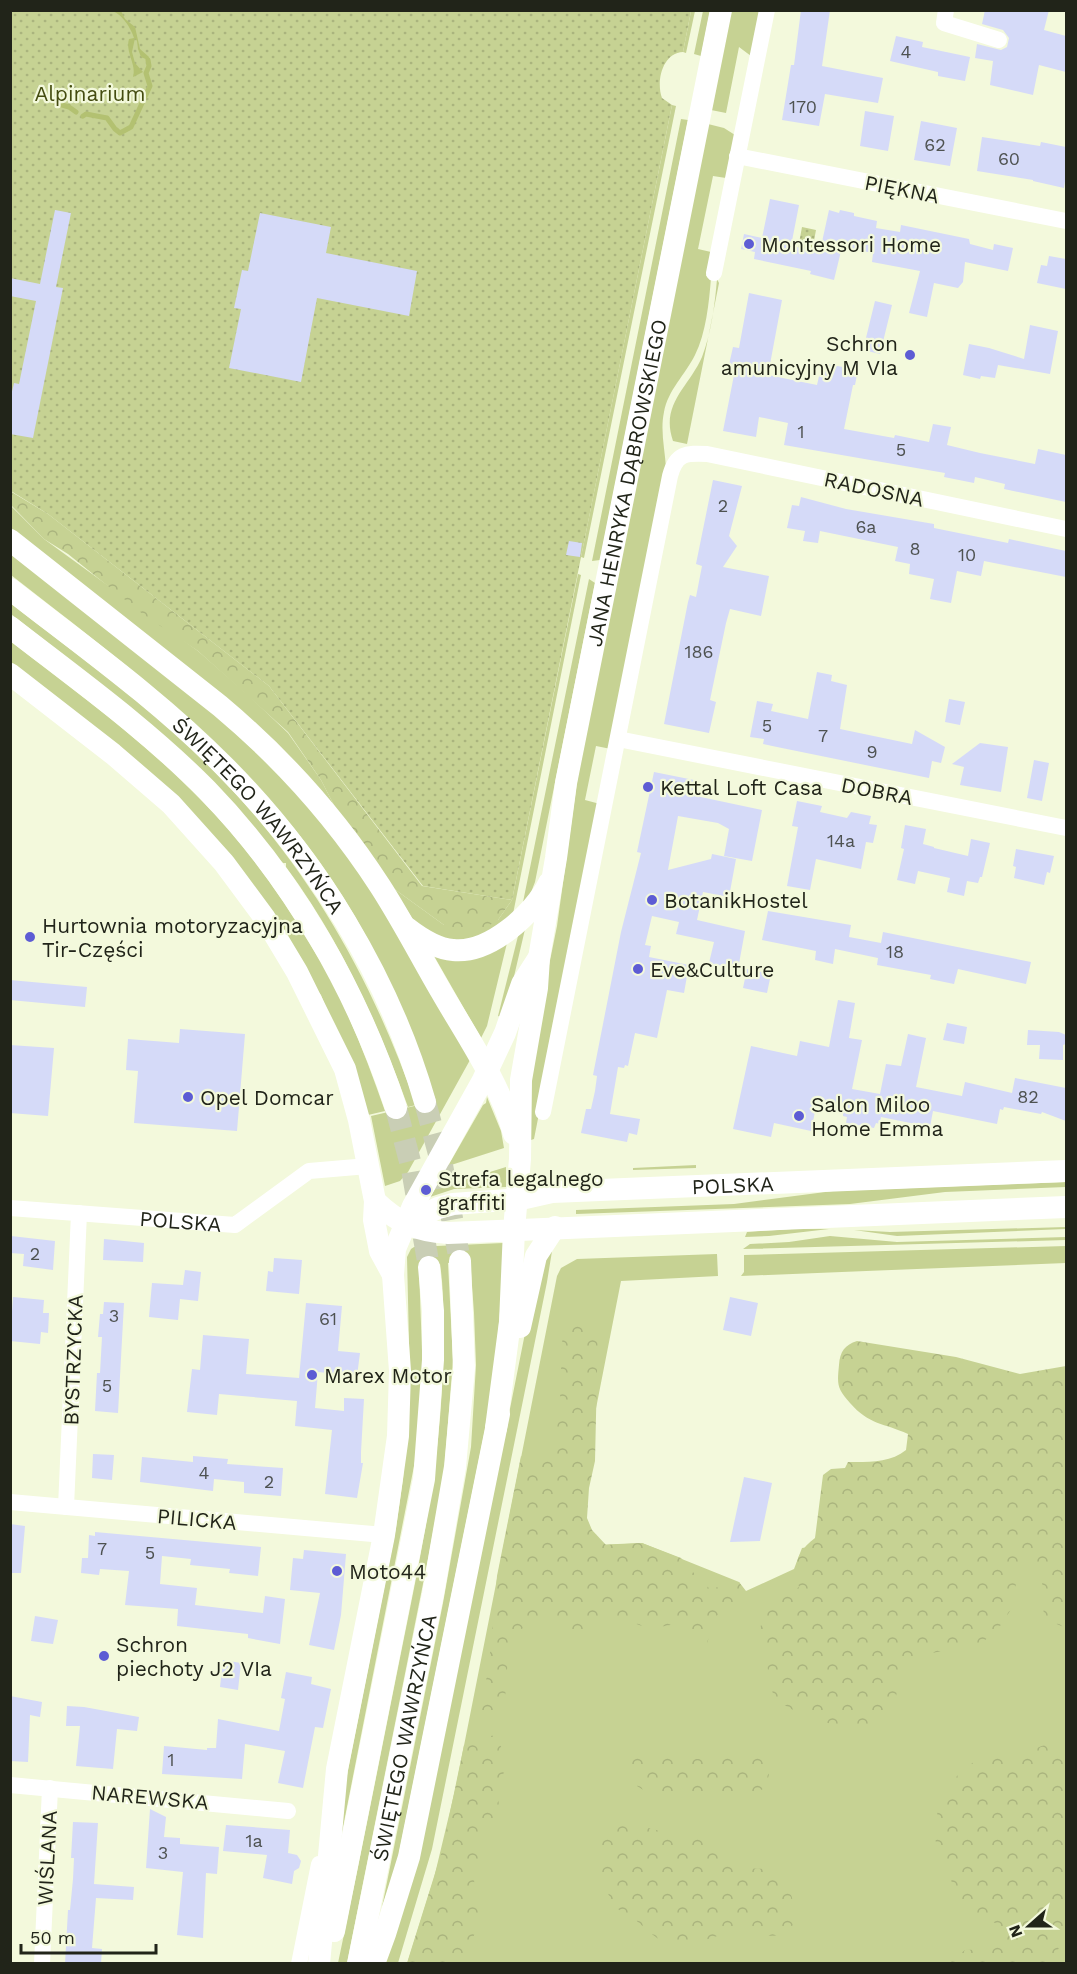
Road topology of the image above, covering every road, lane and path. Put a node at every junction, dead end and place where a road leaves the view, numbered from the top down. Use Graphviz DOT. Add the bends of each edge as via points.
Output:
graph roads {
  1 [pos="721,10"];
  2 [pos="767,10"];
  3 [pos="946,10"];
  4 [pos="999,40"];
  5 [pos="737,156"];
  6 [pos="1066,221"];
  7 [pos="714,273"];
  8 [pos="682,456"];
  9 [pos="1066,529"];
  10 [pos="10,540"];
  11 [pos="10,589"];
  12 [pos="10,627"];
  13 [pos="10,674"];
  14 [pos="618,739"];
  15 [pos="1066,828"];
  16 [pos="554,874"];
  17 [pos="402,922"];
  18 [pos="538,958"];
  19 [pos="487,1072"];
  20 [pos="425,1102"];
  21 [pos="396,1108"];
  22 [pos="543,1112"];
  23 [pos="520,1155"];
  24 [pos="368,1166"];
  25 [pos="1066,1171"];
  26 [pos="552,1191"];
  27 [pos="516,1199"];
  28 [pos="375,1201"];
  29 [pos="1066,1207"];
  30 [pos="10,1208"];
  31 [pos="79,1213"];
  32 [pos="404,1224"];
  33 [pos="555,1227"];
  34 [pos="514,1230"];
  35 [pos="460,1261"];
  36 [pos="429,1267"];
  37 [pos="393,1275"];
  38 [pos="496,1428"];
  39 [pos="10,1502"];
  40 [pos="66,1507"];
  41 [pos="384,1535"];
  42 [pos="10,1785"];
  43 [pos="50,1788"];
  44 [pos="334,1792"];
  45 [pos="288,1811"];
  46 [pos="42,1964"];
  47 [pos="299,1964"];
  48 [pos="319,1964"];
  49 [pos="328,1964"];
  50 [pos="358,1964"];
  51 [pos="374,1964"];
  1 -- 16 [label="main road, JANA HENRYKA DĄBROWSKIEGO" via="581,701"];
  2 -- 5 [label="street"];
  3 -- 4 [label="street" via="944,23"];
  5 -- 6 [label="street, PIĘKNA"];
  5 -- 7 [label="street"];
  8 -- 9 [label="street, RADOSNA" via="707,454"];
  8 -- 14 [label="street, JANA HENRYKA DĄBROWSKIEGO" via="674,463 670,476"];
  10 -- 17 [label="main road" via="250,731 307,789 347,838"];
  11 -- 20 [label="main road, ŚWIĘTEGO WAWRZYŃCA" via="171,717 225,766 287,838 325,891 375,974"];
  12 -- 21 [label="main road, ŚWIĘTEGO WAWRZYŃCA" via="138,728 205,789 250,839 288,888 339,973 370,1036"];
  13 -- 24 [label="main road" via="150,784 204,839 248,896 288,957 334,1043 353,1094"];
  14 -- 15 [label="street, DOBRA"];
  14 -- 22 [label="street, JANA HENRYKA DĄBROWSKIEGO"];
  16 -- 17 [label="main road" via="540,900 525,916 492,940 470,949 450,950 435,945"];
  16 -- 18 [label="main road, JANA HENRYKA DĄBROWSKIEGO"];
  17 -- 19 [label="main road"];
  18 -- 19 [label="main road, JANA HENRYKA DĄBROWSKIEGO" via="522,984"];
  18 -- 23 [label="main road, JANA HENRYKA DĄBROWSKIEGO" via="537,988 521,1080"];
  19 -- 23 [label="main road" via="507,1112"];
  19 -- 32 [label="main road, JANA HENRYKA DĄBROWSKIEGO"];
  23 -- 26 [label="main road"];
  23 -- 27 [label="main road, JANA HENRYKA DĄBROWSKIEGO"];
  24 -- 28 [label="main road"];
  24 -- 31 [label="street, POLSKA" via="309,1171 235,1226"];
  25 -- 26 [label="main road, POLSKA"];
  26 -- 27 [label="main road, POLSKA"];
  27 -- 32 [label="main road, POLSKA" via="453,1204"];
  27 -- 34 [label="main road, JANA HENRYKA DĄBROWSKIEGO"];
  28 -- 32 [label="main road, POLSKA"];
  28 -- 37 [label="main road" via="380,1251"];
  29 -- 33 [label="main road, POLSKA"];
  30 -- 31 [label="street, POLSKA"];
  31 -- 40 [label="street, BYSTRZYCKA"];
  32 -- 34 [label="main road, POLSKA" via="448,1233"];
  32 -- 37 [label="main road, JANA HENRYKA DĄBROWSKIEGO" via="395,1249"];
  33 -- 34 [label="main road, POLSKA"];
  33 -- 38 [label="main road" via="536,1256"];
  34 -- 38 [label="main road, JANA HENRYKA DĄBROWSKIEGO" via="510,1322"];
  35 -- 50 [label="main road, ŚWIĘTEGO WAWRZYŃCA" via="464,1368 455,1467 440,1561"];
  36 -- 49 [label="main road, ŚWIĘTEGO WAWRZYŃCA" via="433,1360 424,1479"];
  37 -- 41 [label="main road" via="400,1402"];
  38 -- 51 [label="main road" via="409,1857"];
  39 -- 40 [label="street, PILICKA"];
  40 -- 41 [label="street, PILICKA"];
  41 -- 44 [label="main road"];
  42 -- 43 [label="street, NAREWSKA"];
  43 -- 45 [label="street, NAREWSKA"];
  43 -- 46 [label="street, WIŚLANA"];
  44 -- 47 [label="street"];
  44 -- 48 [label="main road"];
}
